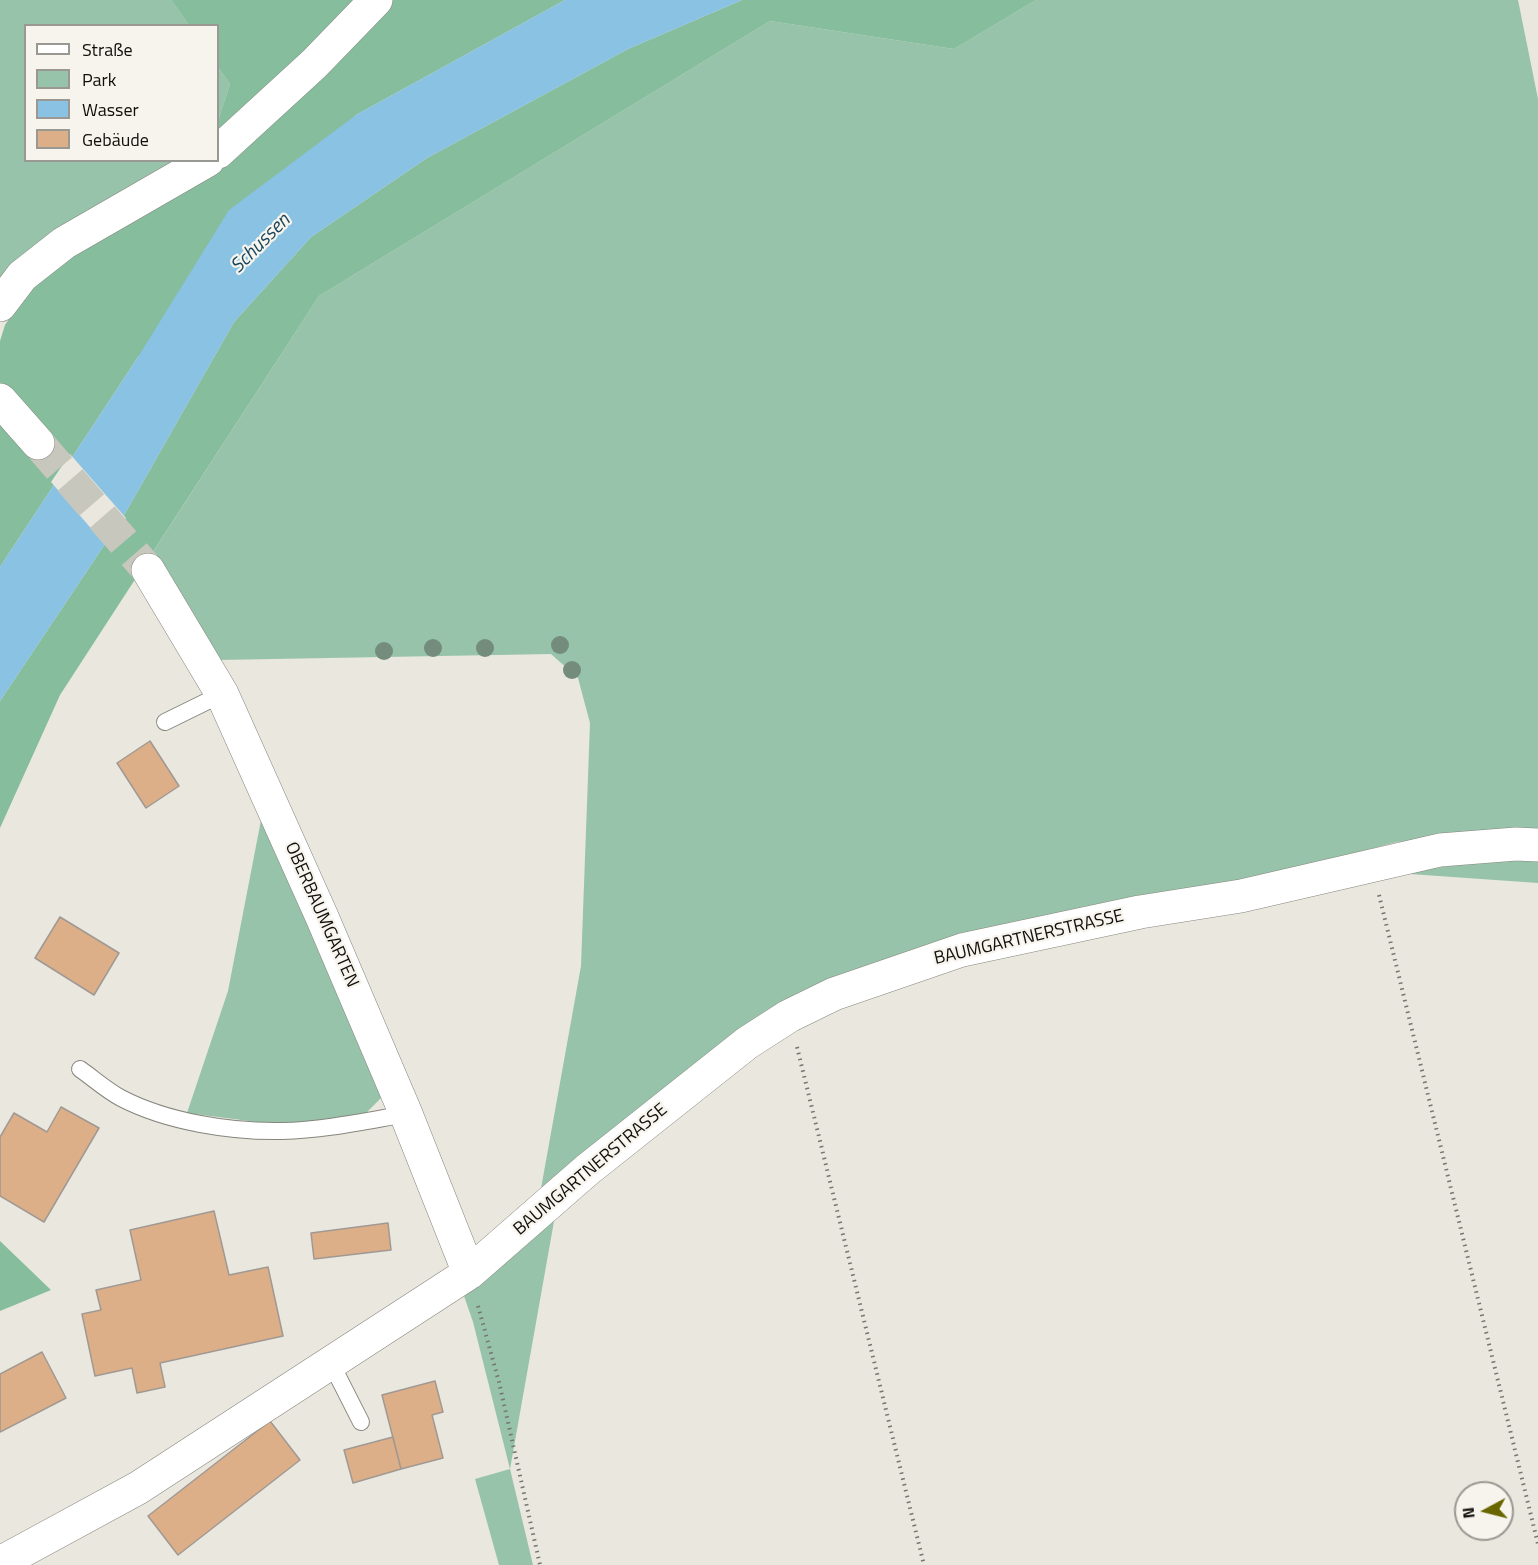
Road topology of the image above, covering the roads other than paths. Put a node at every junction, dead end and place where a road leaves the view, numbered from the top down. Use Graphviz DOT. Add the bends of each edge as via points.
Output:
graph roads {
  1 [pos="376,0"];
  2 [pos="219,151"];
  3 [pos="205,162"];
  4 [pos="0,305"];
  5 [pos="0,400"];
  6 [pos="38,443"];
  7 [pos="148,570"];
  8 [pos="222,694"];
  9 [pos="165,722"];
  10 [pos="1538,845"];
  11 [pos="80,1069"];
  12 [pos="406,1114"];
  13 [pos="469,1273"];
  14 [pos="331,1363"];
  15 [pos="361,1422"];
  16 [pos="0,1563"];
  1 -- 2 [label="street" via="314,64"];
  3 -- 4 [label="street" via="64,243 22,276"];
  5 -- 6 [label="street"];
  7 -- 8 [label="street, OBERBAUMGARTEN"];
  8 -- 9 [label="lane"];
  8 -- 12 [label="street, OBERBAUMGARTEN"];
  10 -- 13 [label="street, BAUMGARTNERSTRASSE" via="1440,850 1241,896 1140,912 962,950 834,994 747,1043 596,1162"];
  11 -- 12 [label="lane" via="120,1097 159,1115 222,1127 282,1131"];
  12 -- 13 [label="street, OBERBAUMGARTEN"];
  13 -- 14 [label="street, BAUMGARTNERSTRASSE"];
  14 -- 15 [label="lane"];
  14 -- 16 [label="street, BAUMGARTNERSTRASSE" via="138,1488"];
}
